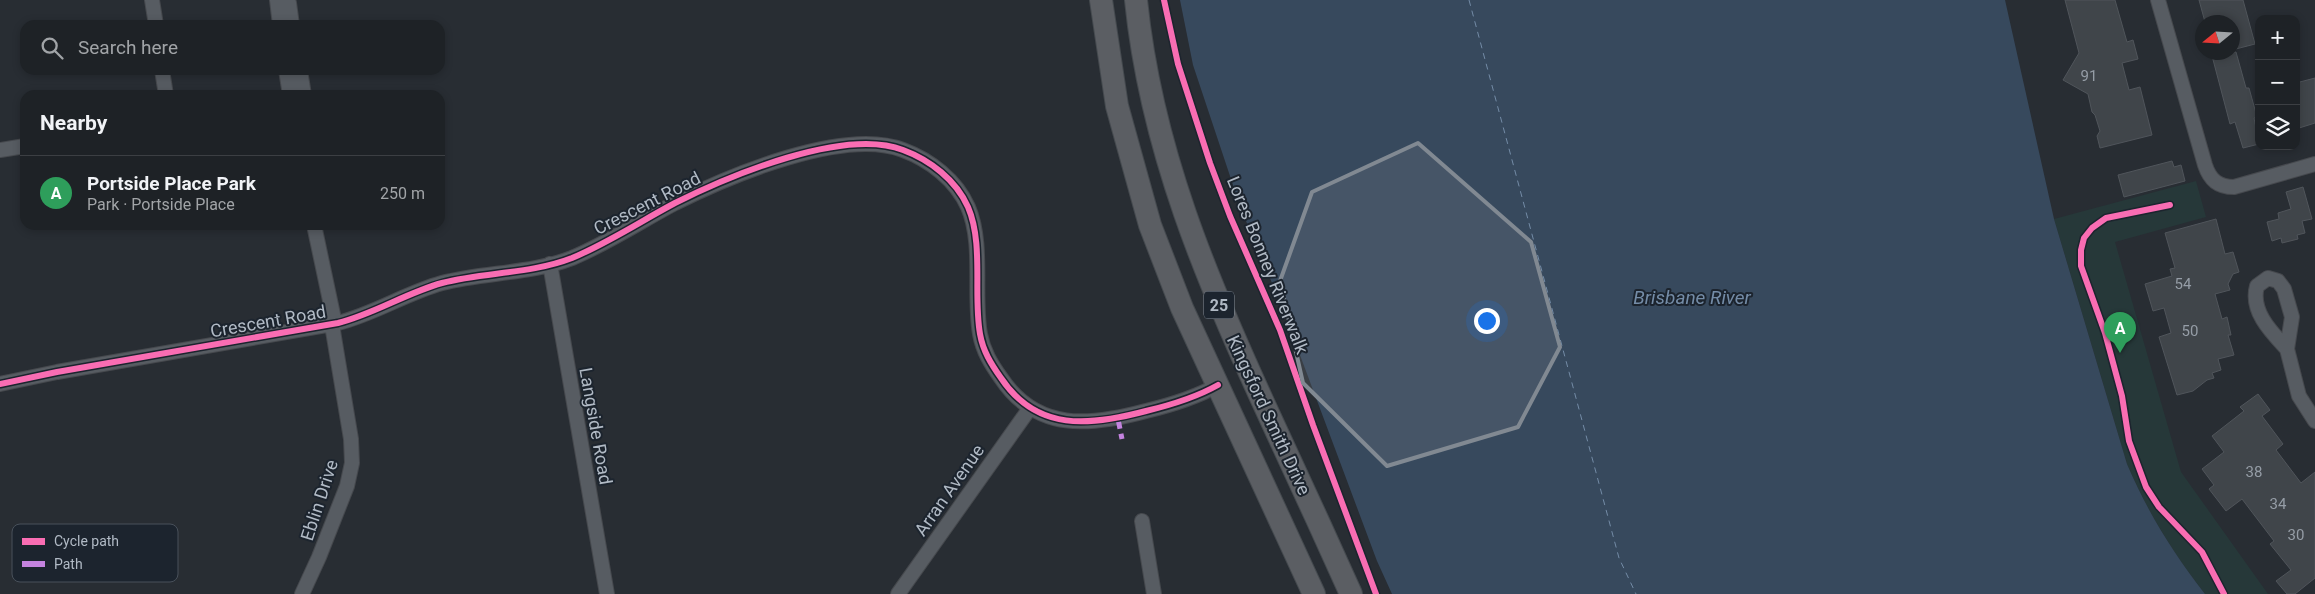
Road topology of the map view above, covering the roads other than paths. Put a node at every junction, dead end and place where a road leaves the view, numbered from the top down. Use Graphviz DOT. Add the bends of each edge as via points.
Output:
graph roads {
  1 [pos="152,0"];
  2 [pos="1101,0"];
  3 [pos="1136,0"];
  4 [pos="2158,0"];
  5 [pos="283,1"];
  6 [pos="155,20"];
  7 [pos="281,20"];
  8 [pos="290,20"];
  9 [pos="163,75"];
  10 [pos="287,75"];
  11 [pos="301,75"];
  12 [pos="165,90"];
  13 [pos="289,90"];
  14 [pos="303,90"];
  15 [pos="20,147"];
  16 [pos="0,150"];
  17 [pos="2315,164"];
  18 [pos="315,230"];
  19 [pos="324,230"];
  20 [pos="321,252"];
  21 [pos="550,264"];
  22 [pos="333,324"];
  23 [pos="2287,349"];
  24 [pos="0,384"];
  25 [pos="1218,385"];
  26 [pos="1030,408"];
  27 [pos="2315,421"];
  28 [pos="1142,521"];
  29 [pos="302,594"];
  30 [pos="607,594"];
  31 [pos="898,594"];
  32 [pos="1154,594"];
  33 [pos="1314,594"];
  34 [pos="1351,594"];
  1 -- 6 [label="street"];
  2 -- 25 [label="highway, Kingsford Smith Drive / 25" via="1117,106 1150,225 1182,308"];
  3 -- 34 [label="highway, Kingsford Smith Drive / 25" via="1156,120 1196,248 1236,346"];
  4 -- 17 [label="street" via="2208,175 2224,187 2234,187"];
  5 -- 7 [label="street"];
  5 -- 8 [label="street"];
  9 -- 12 [label="street"];
  10 -- 13 [label="street"];
  11 -- 14 [label="street"];
  15 -- 16 [label="street"];
  18 -- 20 [label="street, Eblin Drive"];
  19 -- 20 [label="street"];
  20 -- 22 [label="street, Eblin Drive"];
  21 -- 22 [label="street, Crescent Road" via="444,282 370,313"];
  21 -- 26 [label="street, Crescent Road" via="590,250 728,179 789,158 857,143 882,144 903,150 950,179 961,193 969,210 974,237 980,334 986,355 1011,392"];
  21 -- 30 [label="street, Langside Road"];
  22 -- 24 [label="street, Crescent Road"];
  22 -- 29 [label="street, Eblin Drive" via="352,463 347,486"];
  23 -- 27 [label="street" via="2299,396"];
  25 -- 26 [label="street, Crescent Road" via="1187,400 1098,422 1062,420"];
  25 -- 33 [label="highway, Kingsford Smith Drive / 25"];
  26 -- 31 [label="street, Arran Avenue"];
  28 -- 32 [label="street"];
}
